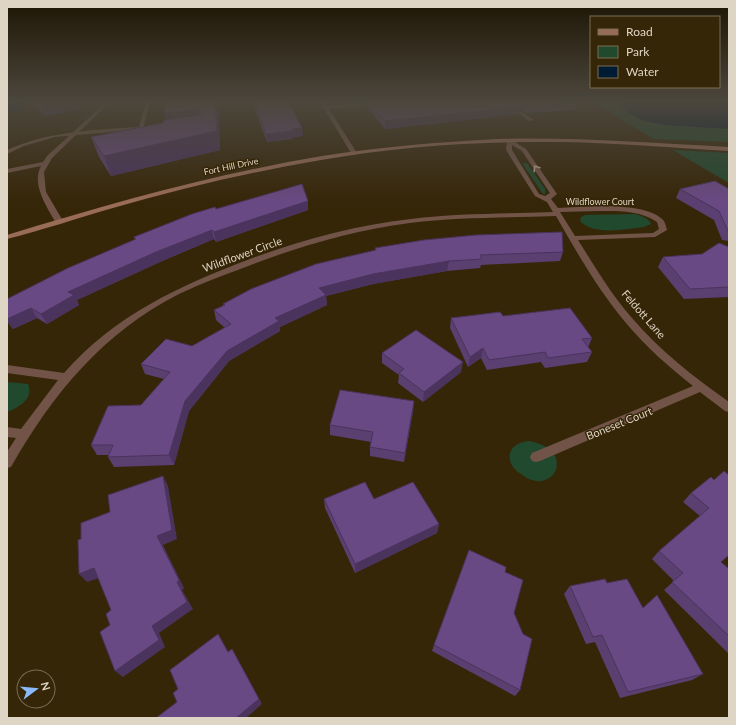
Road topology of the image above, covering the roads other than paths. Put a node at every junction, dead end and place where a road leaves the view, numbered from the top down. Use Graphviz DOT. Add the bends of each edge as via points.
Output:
graph roads {
  1 [pos="59,136"];
  2 [pos="73,136"];
  3 [pos="343,136"];
  4 [pos="510,141"];
  5 [pos="729,149"];
  6 [pos="7,152"];
  7 [pos="354,153"];
  8 [pos="44,164"];
  9 [pos="7,171"];
  10 [pos="547,198"];
  11 [pos="557,212"];
  12 [pos="59,221"];
  13 [pos="7,237"];
  14 [pos="573,238"];
  15 [pos="7,369"];
  16 [pos="65,377"];
  17 [pos="701,388"];
  18 [pos="729,408"];
  19 [pos="7,432"];
  20 [pos="23,434"];
  21 [pos="536,457"];
  22 [pos="7,463"];
  1 -- 6 [label="street" via="20,145"];
  2 -- 8 [label="street"];
  3 -- 7 [label="street"];
  4 -- 5 [label="street, Fort Hill Drive" via="607,142"];
  4 -- 7 [label="street, Fort Hill Drive" via="432,144"];
  4 -- 10 [label="street, Feldott Lane" via="509,150 537,195"];
  10 -- 4 [label="street, one-way" via="554,194 524,150"];
  7 -- 12 [label="street, Fort Hill Drive" via="280,164 211,179"];
  8 -- 9 [label="street"];
  8 -- 12 [label="street" via="41,172 43,192"];
  10 -- 11 [label="street, Feldott Lane"];
  11 -- 14 [label="street, Feldott Lane"];
  11 -- 14 [label="street, Wildflower Court" via="633,209 654,216 663,226 663,230 655,234"];
  11 -- 16 [label="street, Wildflower Circle" via="410,221 343,233 293,247 210,277 164,299 121,327 92,350"];
  12 -- 13 [label="street, Fort Hill Drive"];
  14 -- 17 [label="street, Feldott Lane" via="618,306 669,360"];
  15 -- 16 [label="street"];
  16 -- 20 [label="street, Wildflower Circle"];
  17 -- 18 [label="street, Feldott Lane"];
  17 -- 21 [label="street, Boneset Court"];
  19 -- 20 [label="street"];
  20 -- 22 [label="street, Wildflower Circle"];
}
